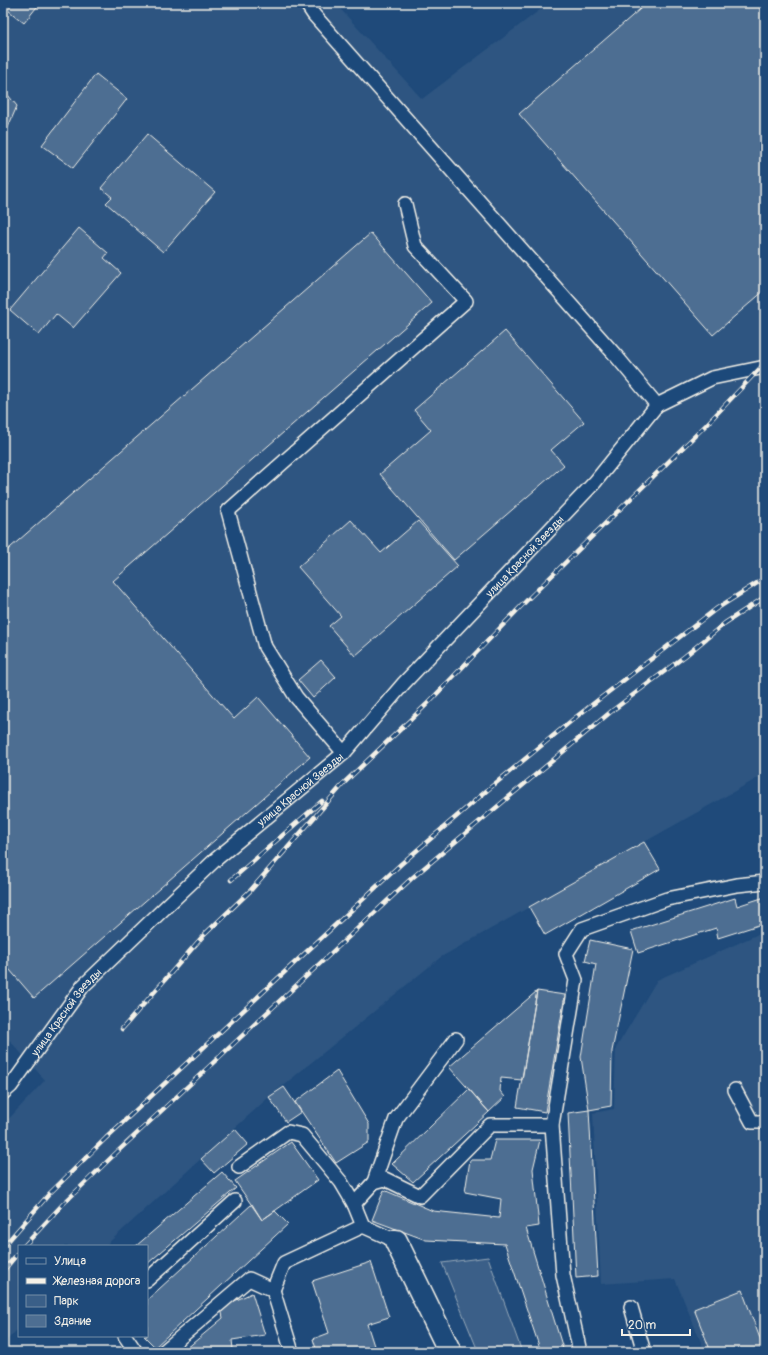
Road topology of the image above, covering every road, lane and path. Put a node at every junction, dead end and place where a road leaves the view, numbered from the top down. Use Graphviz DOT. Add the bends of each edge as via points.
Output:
graph roads {
  1 [pos="306,3"];
  2 [pos="405,204"];
  3 [pos="765,367"];
  4 [pos="657,405"];
  5 [pos="344,753"];
  6 [pos="765,882"];
  7 [pos="456,1039"];
  8 [pos="735,1090"];
  9 [pos="3,1093"];
  10 [pos="765,1122"];
  11 [pos="552,1125"];
  12 [pos="239,1167"];
  13 [pos="374,1182"];
  14 [pos="235,1201"];
  15 [pos="354,1204"];
  16 [pos="363,1226"];
  17 [pos="396,1241"];
  18 [pos="148,1279"];
  19 [pos="273,1290"];
  20 [pos="631,1307"];
  21 [pos="126,1337"];
  22 [pos="136,1352"];
  23 [pos="163,1352"];
  24 [pos="292,1352"];
  25 [pos="450,1352"];
  26 [pos="580,1352"];
  27 [pos="644,1352"];
  1 -- 4 [label="lane"];
  2 -- 5 [label="lane" via="415,246 466,301 228,511 265,647 296,697"];
  3 -- 4 [label="lane" via="712,378"];
  4 -- 5 [label="lane, улица Красной Звезды" via="595,482 404,683"];
  5 -- 9 [label="lane, улица Красной Звезды" via="215,860 83,986 11,1086"];
  6 -- 11 [label="lane" via="667,899 582,929 566,954 576,980"];
  7 -- 13 [label="lane" via="396,1119"];
  8 -- 10 [label="lane" via="752,1122"];
  11 -- 13 [label="lane" via="490,1125 420,1196 385,1179"];
  11 -- 26 [label="lane" via="562,1275"];
  12 -- 15 [label="lane" via="288,1132 302,1135 341,1182"];
  13 -- 15 [label="lane"];
  14 -- 18 [label="lane"];
  15 -- 16 [label="lane"];
  16 -- 17 [label="lane"];
  16 -- 19 [label="lane" via="284,1263"];
  17 -- 25 [label="street"];
  19 -- 23 [label="lane" via="249,1279"];
  19 -- 24 [label="lane"];
  20 -- 27 [label="lane"];
  21 -- 22 [label="lane"];
}
